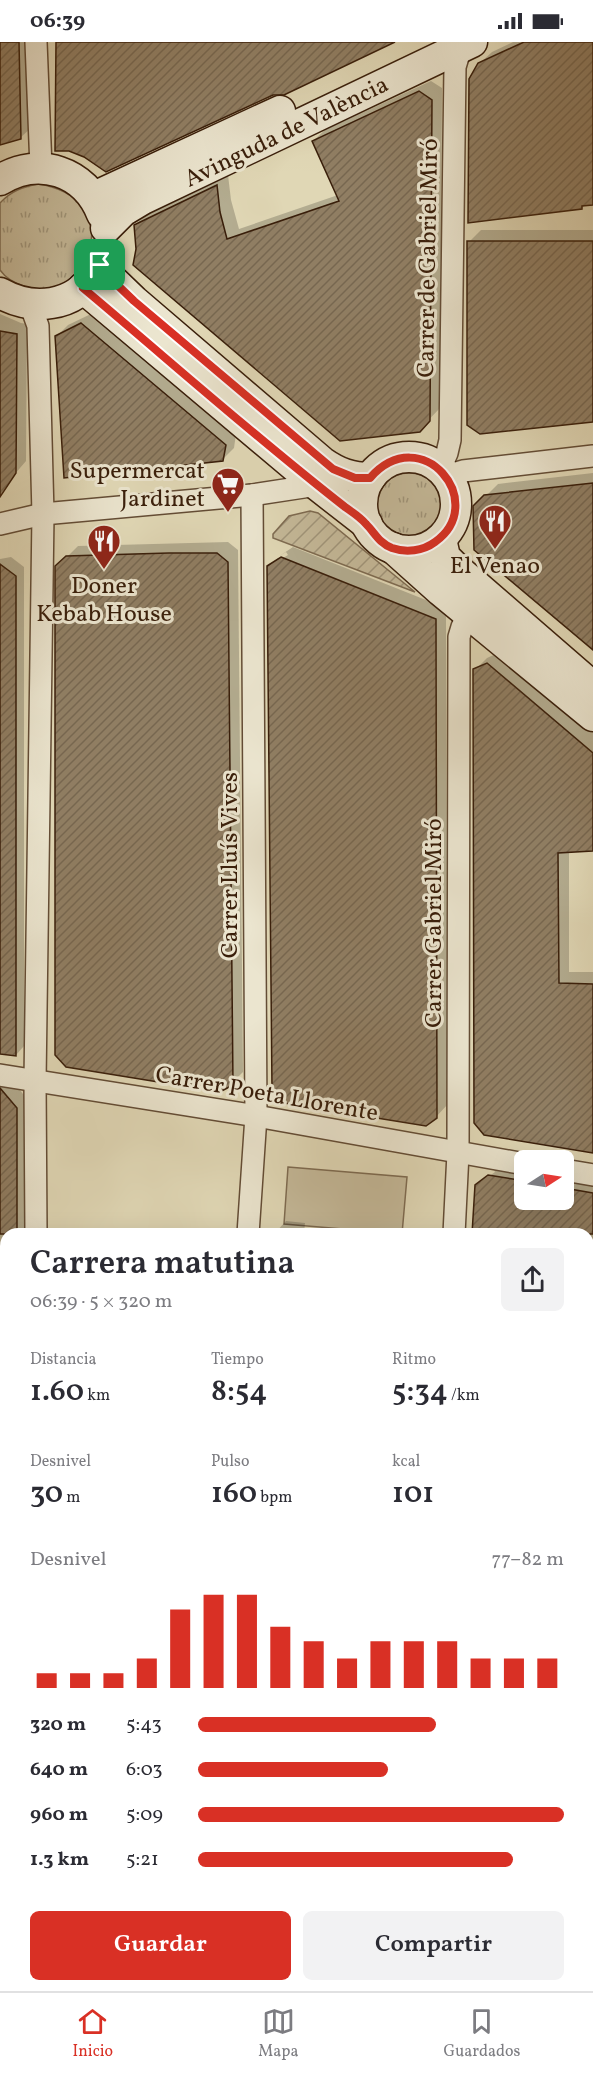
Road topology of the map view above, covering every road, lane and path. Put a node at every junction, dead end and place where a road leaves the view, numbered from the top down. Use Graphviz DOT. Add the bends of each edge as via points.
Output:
graph roads {
  1 [pos="36,42"];
  2 [pos="430,42"];
  3 [pos="467,44"];
  4 [pos="41,168"];
  5 [pos="0,180"];
  6 [pos="94,197"];
  7 [pos="106,228"];
  8 [pos="92,277"];
  9 [pos="0,293"];
  10 [pos="30,304"];
  11 [pos="593,456"];
  12 [pos="443,472"];
  13 [pos="370,478"];
  14 [pos="317,485"];
  15 [pos="252,495"];
  16 [pos="43,514"];
  17 [pos="0,524"];
  18 [pos="367,524"];
  19 [pos="441,538"];
  20 [pos="393,548"];
  21 [pos="469,614"];
  22 [pos="593,687"];
  23 [pos="593,716"];
  24 [pos="0,1075"];
  25 [pos="35,1081"];
  26 [pos="256,1116"];
  27 [pos="458,1153"];
  28 [pos="514,1162"];
  29 [pos="574,1172"];
  30 [pos="593,1175"];
  31 [pos="36,1228"];
  32 [pos="248,1228"];
  33 [pos="454,1228"];
  1 -- 4 [label="street"];
  2 -- 6 [label="street, Avinguda de València"];
  3 -- 7 [label="street, Avinguda de València" via="143,199"];
  3 -- 12 [label="street, Carrer de Gabriel Miró" via="455,67 450,440"];
  4 -- 5 [label="street" via="25,169"];
  4 -- 6 [label="street" via="62,172 80,182"];
  6 -- 7 [label="street"];
  7 -- 8 [label="street" via="106,247"];
  8 -- 10 [label="street" via="67,298 49,304"];
  8 -- 13 [label="street" via="108,276 322,462 355,478"];
  8 -- 14 [label="street"];
  9 -- 10 [label="street"];
  10 -- 16 [label="street" via="38,326"];
  11 -- 12 [label="street"];
  12 -- 13 [label="street" via="428,461 403,457 390,461"];
  12 -- 19 [label="street" via="454,495 454,515"];
  13 -- 18 [label="street" via="363,492"];
  14 -- 15 [label="street"];
  14 -- 18 [label="street"];
  15 -- 16 [label="street"];
  15 -- 26 [label="street, Carrer Lluís Vives"];
  16 -- 17 [label="street"];
  16 -- 25 [label="street"];
  18 -- 20 [label="street" via="373,535"];
  19 -- 20 [label="street" via="418,550"];
  19 -- 22 [label="street" via="445,557 458,570"];
  20 -- 21 [label="street"];
  21 -- 23 [label="street"];
  21 -- 27 [label="street, Carrer Gabriel Miró" via="459,637"];
  24 -- 25 [label="street, Carrer Poeta Llorente"];
  25 -- 26 [label="street, Carrer Poeta Llorente"];
  25 -- 31 [label="street"];
  26 -- 27 [label="street, Carrer Poeta Llorente"];
  26 -- 32 [label="street, Carrer Lluís Vives"];
  27 -- 28 [label="street, Carrer Poeta Llorente"];
  27 -- 33 [label="street, Carrer Gabriel Miró"];
  29 -- 30 [label="street"];
}
